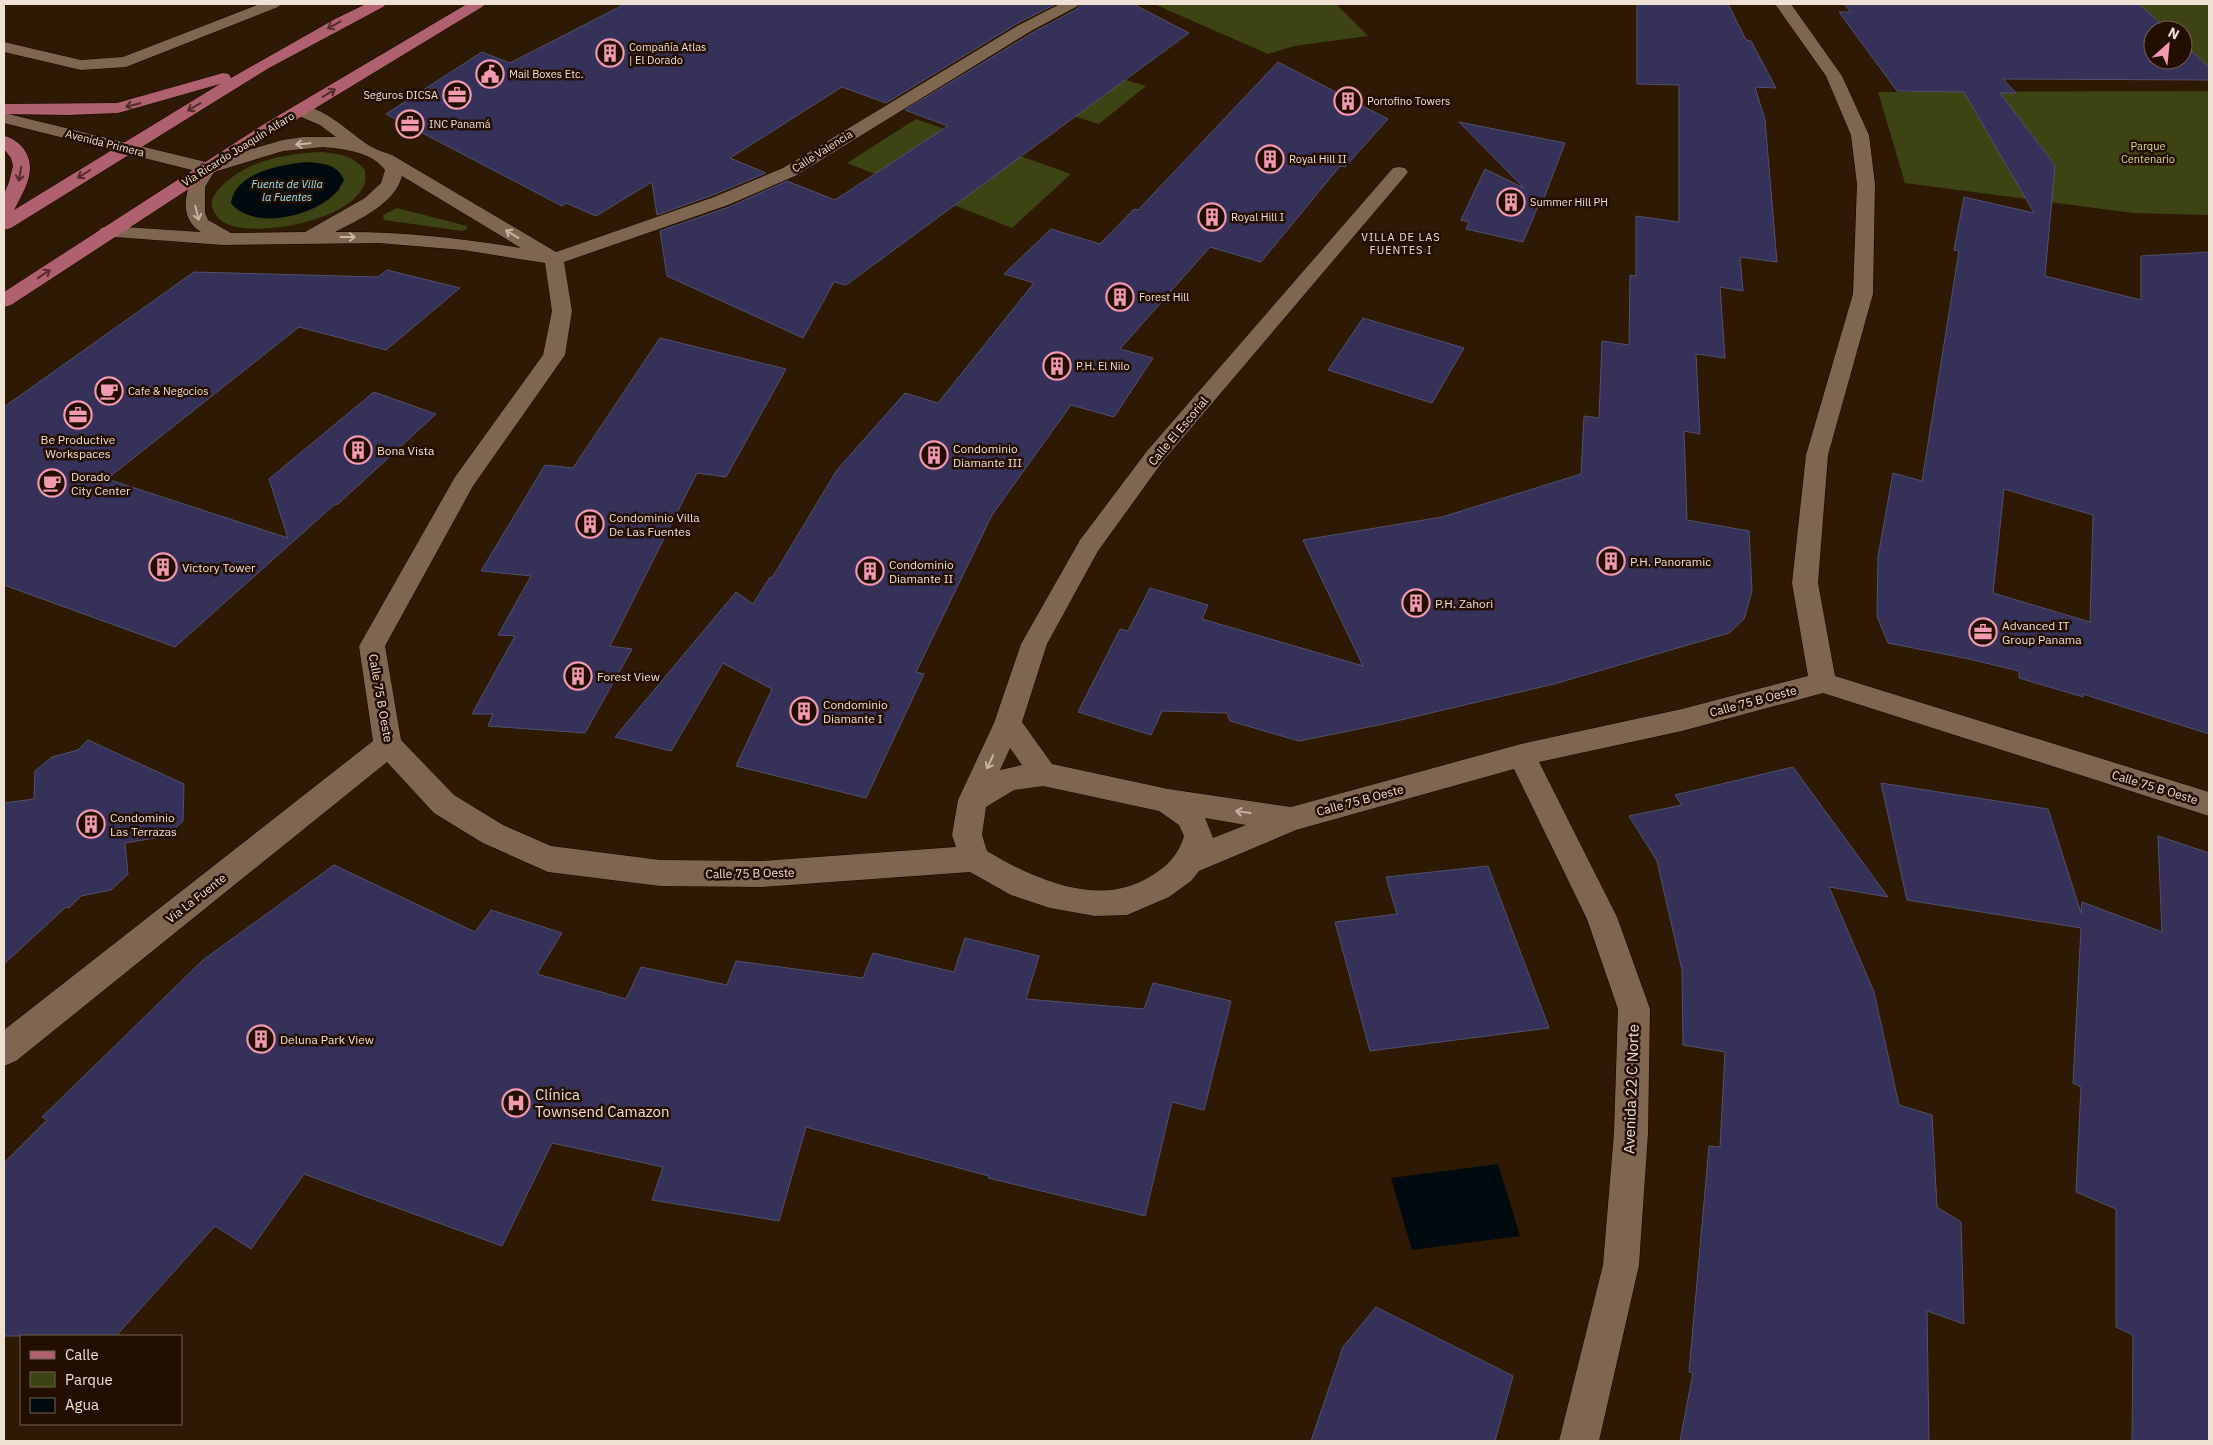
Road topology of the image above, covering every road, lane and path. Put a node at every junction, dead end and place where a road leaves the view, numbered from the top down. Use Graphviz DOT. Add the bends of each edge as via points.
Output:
graph roads {
  1 [pos="272,4"];
  2 [pos="378,4"];
  3 [pos="477,4"];
  4 [pos="1071,4"];
  5 [pos="1783,4"];
  6 [pos="4,47"];
  7 [pos="263,65"];
  8 [pos="4,108"];
  9 [pos="300,110"];
  10 [pos="4,118"];
  11 [pos="4,142"];
  12 [pos="361,148"];
  13 [pos="125,149"];
  14 [pos="386,159"];
  15 [pos="207,168"];
  16 [pos="1399,172"];
  17 [pos="4,211"];
  18 [pos="4,224"];
  19 [pos="108,232"];
  20 [pos="310,237"];
  21 [pos="227,239"];
  22 [pos="554,259"];
  23 [pos="4,301"];
  24 [pos="1823,683"];
  25 [pos="1008,723"];
  26 [pos="388,745"];
  27 [pos="1521,755"];
  28 [pos="1043,774"];
  29 [pos="972,800"];
  30 [pos="1167,801"];
  31 [pos="2209,804"];
  32 [pos="1291,819"];
  33 [pos="974,859"];
  34 [pos="1191,861"];
  35 [pos="4,1050"];
  36 [pos="1579,1441"];
  1 -- 6 [label="street" via="126,62 81,65"];
  2 -- 7 [label="main road, one-way"];
  9 -- 3 [label="main road, Vía Ricardo Joaquín Alfaro, one-way"];
  4 -- 22 [label="street, Calle Valencia" via="1017,32 788,172 721,201"];
  5 -- 24 [label="street" via="1834,76 1860,135 1866,184 1863,294 1817,455 1805,583"];
  7 -- 8 [label="main road, one-way" via="118,108"];
  7 -- 13 [label="main road, one-way"];
  9 -- 12 [label="street" via="326,121"];
  9 -- 15 [label="main road, Vía Ricardo Joaquín Alfaro"];
  10 -- 13 [label="street, Avenida Primera"];
  11 -- 17 [label="main road, one-way" via="16,151 21,160 21,177"];
  12 -- 14 [label="street"];
  12 -- 15 [label="street, one-way" via="323,142 283,146"];
  13 -- 15 [label="street, Avenida Primera"];
  13 -- 18 [label="main road, one-way"];
  14 -- 20 [label="street" via="394,170 387,188 366,205"];
  22 -- 14 [label="street, one-way"];
  15 -- 19 [label="main road, Vía Ricardo Joaquín Alfaro"];
  15 -- 21 [label="street, one-way" via="196,187 196,213 200,224"];
  16 -- 25 [label="street, Calle El Escorial" via="1155,456 1089,546 1034,644"];
  19 -- 21 [label="street"];
  23 -- 19 [label="main road, Vía Ricardo Joaquín Alfaro, one-way"];
  20 -- 21 [label="street"];
  20 -- 22 [label="street, one-way" via="379,237 463,244"];
  22 -- 26 [label="street, Calle 75 B Oeste" via="562,312 554,355 463,483 372,646"];
  24 -- 27 [label="street, Calle 75 B Oeste" via="1682,720"];
  24 -- 31 [label="street, Calle 75 B Oeste"];
  25 -- 28 [label="street"];
  25 -- 29 [label="street, Calle El Escorial, one-way"];
  26 -- 33 [label="street, Calle 75 B Oeste" via="444,804 494,834 548,859 660,873 762,874"];
  26 -- 35 [label="street, Via La Fuente"];
  27 -- 32 [label="street, Calle 75 B Oeste"];
  27 -- 36 [label="street, Avenida 22 C Norte" via="1602,917 1634,1008 1631,1133 1621,1264"];
  28 -- 29 [label="street" via="1008,779"];
  28 -- 30 [label="street, Calle 75 B Oeste"];
  29 -- 33 [label="street, Calle El Escorial" via="967,835"];
  32 -- 30 [label="street, Calle 75 B Oeste, one-way"];
  30 -- 34 [label="street" via="1190,817 1199,836"];
  32 -- 34 [label="street, Calle 75 B Oeste"];
  33 -- 34 [label="street" via="1011,881 1092,904 1124,902 1152,891 1177,876"];
}
